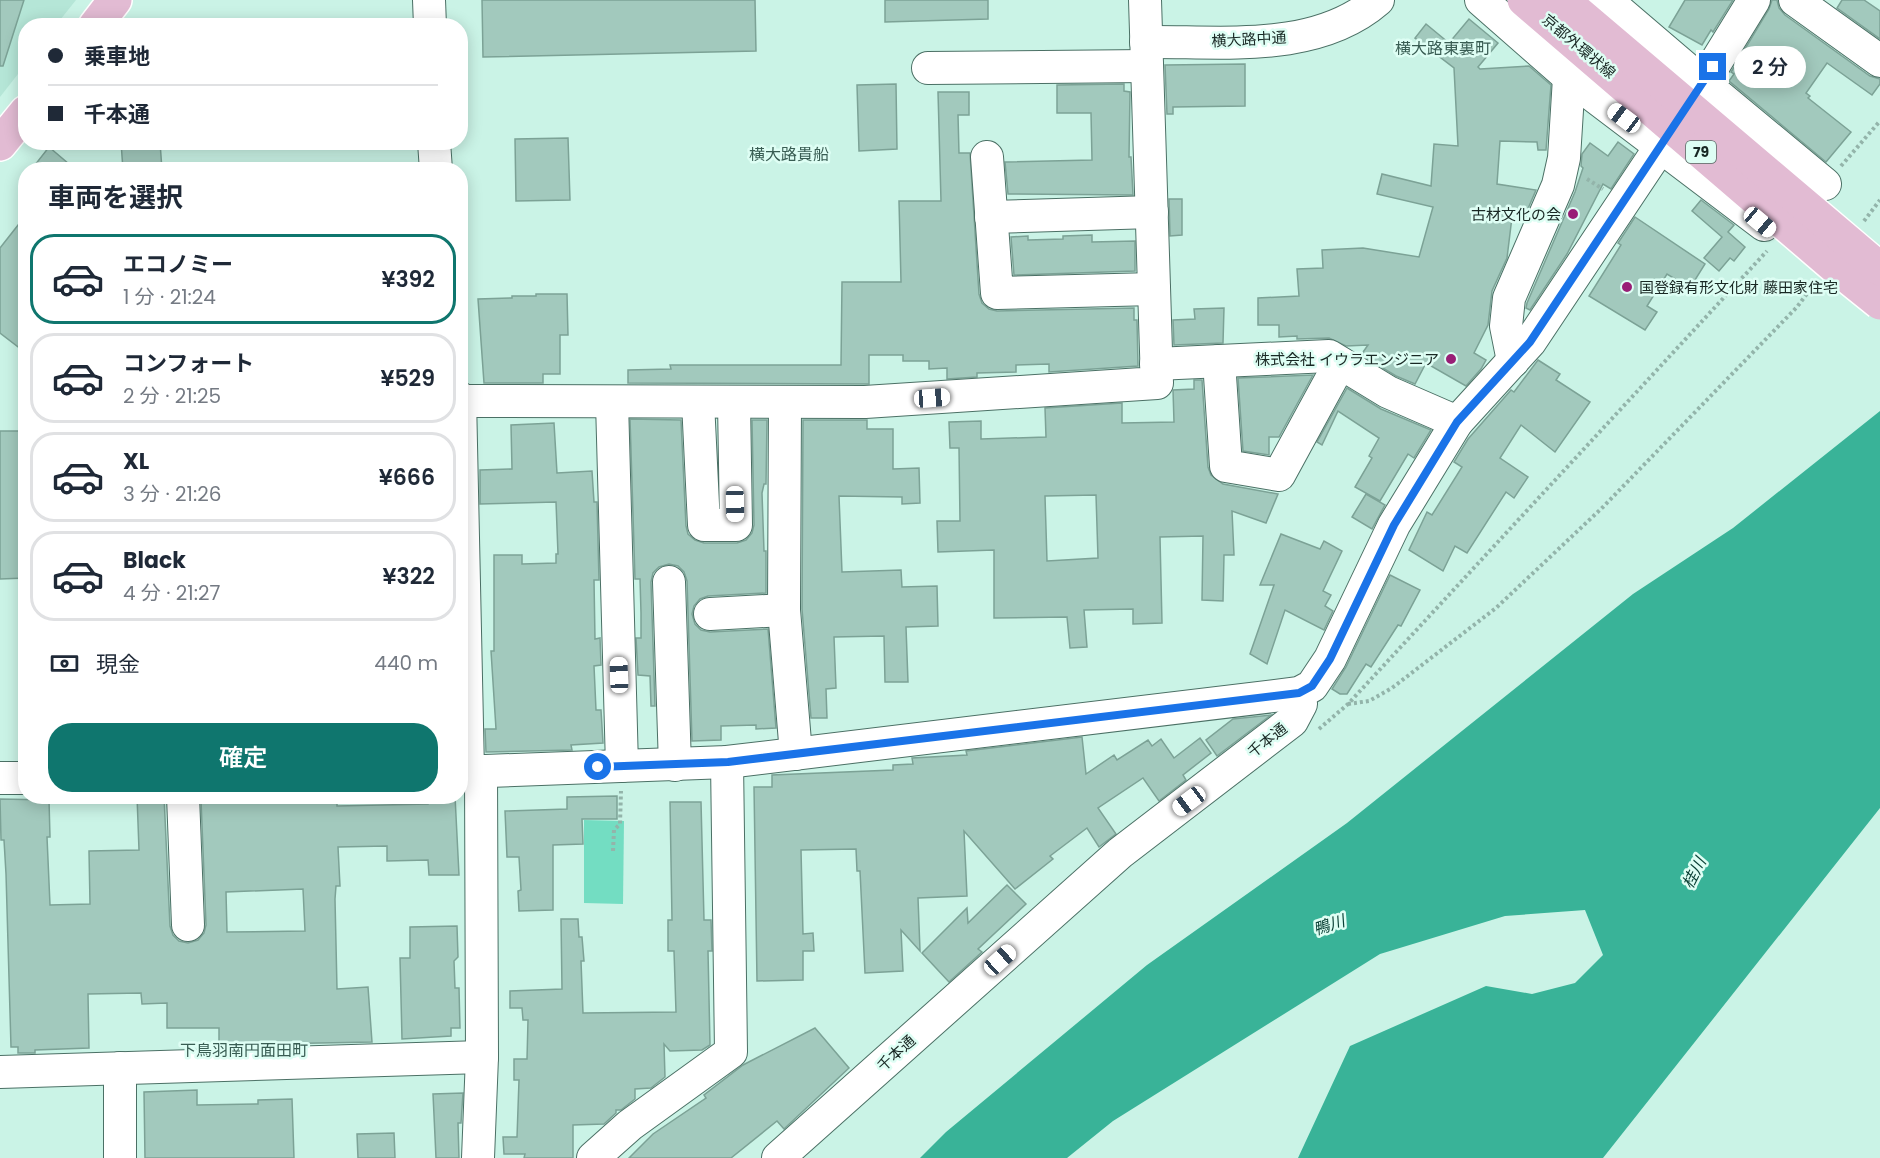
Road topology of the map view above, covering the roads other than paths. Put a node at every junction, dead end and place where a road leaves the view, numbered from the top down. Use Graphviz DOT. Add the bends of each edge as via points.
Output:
graph roads {
  1 [pos="115,0"];
  2 [pos="429,0"];
  3 [pos="1145,0"];
  4 [pos="1378,0"];
  5 [pos="1481,0"];
  6 [pos="1524,0"];
  7 [pos="1563,0"];
  8 [pos="1570,0"];
  9 [pos="1606,0"];
  10 [pos="1754,0"];
  11 [pos="1795,0"];
  12 [pos="101,18"];
  13 [pos="430,18"];
  14 [pos="1147,54"];
  15 [pos="1880,61"];
  16 [pos="928,68"];
  17 [pos="1570,78"];
  18 [pos="1703,84"];
  19 [pos="18,122"];
  20 [pos="0,144"];
  21 [pos="1660,144"];
  22 [pos="987,157"];
  23 [pos="1152,212"];
  24 [pos="991,217"];
  25 [pos="1880,269"];
  26 [pos="1154,290"];
  27 [pos="1880,303"];
  28 [pos="1219,361"];
  29 [pos="1513,361"];
  30 [pos="1340,363"];
  31 [pos="1156,364"];
  32 [pos="468,400"];
  33 [pos="612,402"];
  34 [pos="699,402"];
  35 [pos="734,402"];
  36 [pos="785,402"];
  37 [pos="1457,422"];
  38 [pos="669,582"];
  39 [pos="784,610"];
  40 [pos="710,614"];
  41 [pos="468,689"];
  42 [pos="1299,693"];
  43 [pos="796,754"];
  44 [pos="728,762"];
  45 [pos="675,765"];
  46 [pos="622,766"];
  47 [pos="470,771"];
  48 [pos="18,777"];
  49 [pos="0,778"];
  50 [pos="183,804"];
  51 [pos="188,925"];
  52 [pos="482,1056"];
  53 [pos="120,1068"];
  54 [pos="0,1071"];
  55 [pos="120,1158"];
  56 [pos="478,1158"];
  57 [pos="594,1158"];
  58 [pos="778,1158"];
  1 -- 12 [label="main road"];
  2 -- 13 [label="street"];
  3 -- 14 [label="street"];
  4 -- 14 [label="street, 横大路中通" via="1334,26 1301,36"];
  5 -- 17 [label="street"];
  6 -- 27 [label="main road, 京都外環状線 / 79, bridge"];
  7 -- 25 [label="main road, 京都外環状線 / 79, bridge"];
  8 -- 17 [label="street"];
  9 -- 18 [label="street"];
  10 -- 18 [label="street"];
  11 -- 15 [label="street"];
  14 -- 16 [label="street, 横大路中通"];
  14 -- 23 [label="street"];
  17 -- 21 [label="street"];
  17 -- 29 [label="street" via="1558,185 1509,298 1506,326"];
  18 -- 21 [label="street"];
  18 -- 21 [label="street" via="1816,176 1787,227"];
  19 -- 20 [label="main road"];
  21 -- 29 [label="street" via="1530,342"];
  22 -- 24 [label="street"];
  23 -- 24 [label="street"];
  23 -- 26 [label="street"];
  24 -- 26 [label="street" via="997,293"];
  26 -- 31 [label="street"];
  28 -- 30 [label="street" via="1329,356"];
  28 -- 30 [label="street" via="1226,466 1279,475"];
  28 -- 31 [label="street"];
  29 -- 37 [label="street"];
  30 -- 37 [label="street" via="1389,392"];
  31 -- 36 [label="street" via="1157,383 865,402"];
  32 -- 33 [label="street"];
  33 -- 34 [label="street"];
  33 -- 46 [label="street"];
  34 -- 35 [label="street"];
  34 -- 35 [label="street" via="704,525 736,525"];
  35 -- 36 [label="street"];
  36 -- 39 [label="street"];
  37 -- 42 [label="street" via="1394,525 1330,659 1312,686"];
  38 -- 45 [label="street"];
  39 -- 40 [label="street"];
  39 -- 43 [label="street"];
  41 -- 47 [label="street"];
  42 -- 43 [label="street"];
  42 -- 58 [label="street, 千本通" via="1301,704 1292,721 1120,853"];
  43 -- 44 [label="street"];
  44 -- 45 [label="street"];
  44 -- 57 [label="street" via="731,1052 630,1125"];
  45 -- 46 [label="street"];
  46 -- 47 [label="street"];
  47 -- 52 [label="street"];
  48 -- 49 [label="street"];
  50 -- 51 [label="street"];
  52 -- 53 [label="street"];
  52 -- 56 [label="street"];
  53 -- 54 [label="street"];
  53 -- 55 [label="street"];
}
